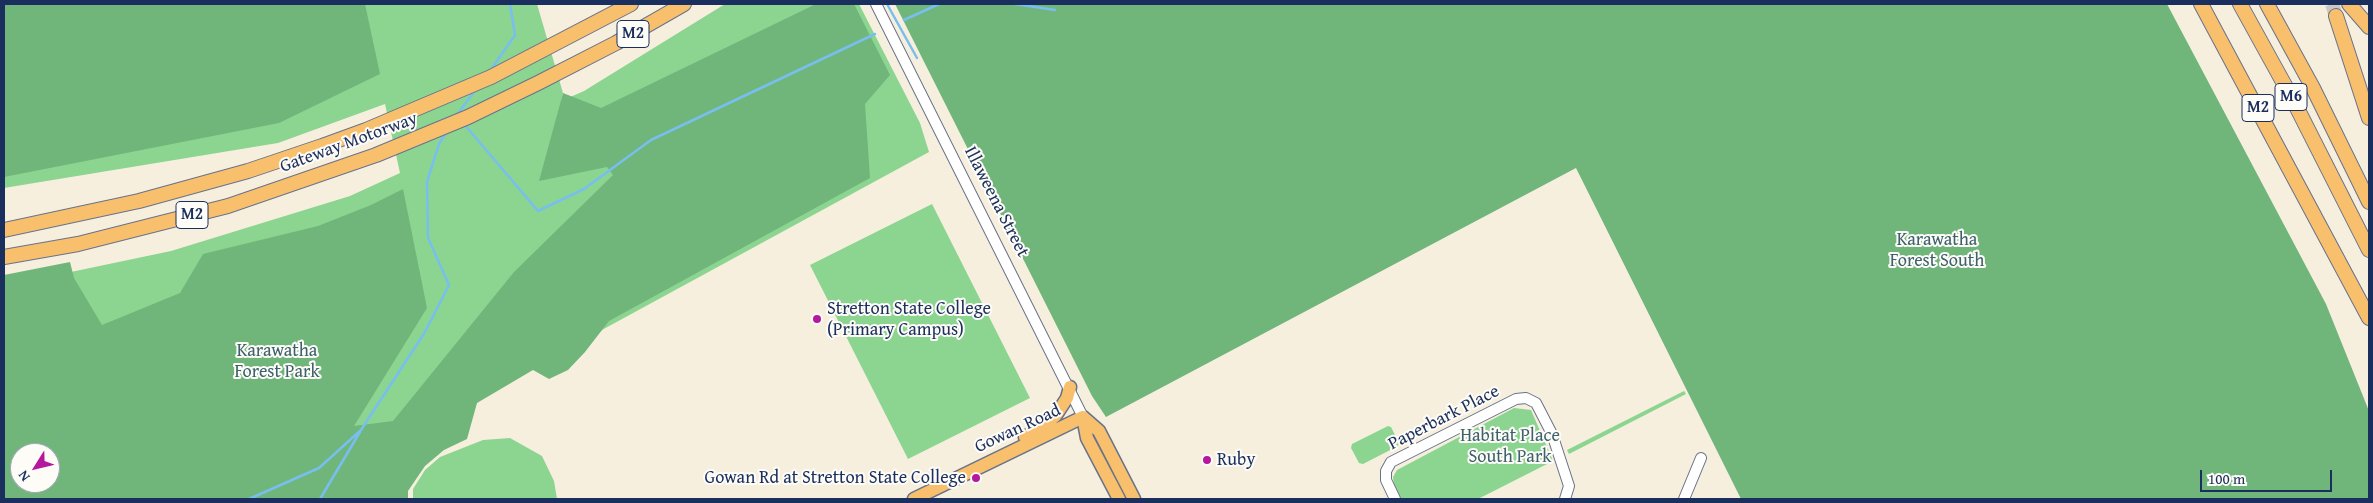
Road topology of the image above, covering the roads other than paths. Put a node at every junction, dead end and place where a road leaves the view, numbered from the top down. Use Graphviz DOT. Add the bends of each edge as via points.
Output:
graph roads {
  1 [pos="631,4"];
  2 [pos="684,4"];
  3 [pos="876,4"];
  4 [pos="2201,4"];
  5 [pos="2240,4"];
  6 [pos="2267,4"];
  7 [pos="2349,4"];
  8 [pos="2336,16"];
  9 [pos="2369,27"];
  10 [pos="2369,118"];
  11 [pos="2369,202"];
  12 [pos="4,230"];
  13 [pos="2369,250"];
  14 [pos="4,257"];
  15 [pos="2369,318"];
  16 [pos="1070,387"];
  17 [pos="1083,417"];
  18 [pos="999,457"];
  19 [pos="1701,458"];
  20 [pos="914,499"];
  21 [pos="1119,499"];
  22 [pos="1134,499"];
  23 [pos="1395,499"];
  24 [pos="1565,499"];
  25 [pos="1684,499"];
  1 -- 12 [label="highway, Gateway Motorway / M2" via="476,84 366,130 280,161 98,211"];
  2 -- 14 [label="highway, Gateway Motorway / M2" via="580,62 468,117 376,155 220,208 78,244"];
  3 -- 16 [label="street, Illaweena Street"];
  4 -- 15 [label="highway, M2"];
  5 -- 13 [label="highway, M6"];
  6 -- 11 [label="highway, M6"];
  7 -- 9 [label="highway"];
  8 -- 10 [label="highway"];
  16 -- 17 [label="street, Illaweena Street"];
  16 -- 18 [label="main road" via="1056,415"];
  17 -- 18 [label="main road, Gowan Road"];
  17 -- 21 [label="main road, Illaweena Street" via="1088,438"];
  17 -- 22 [label="main road, Illaweena Street" via="1099,431"];
  18 -- 20 [label="main road, Gowan Road"];
  19 -- 25 [label="street"];
  23 -- 24 [label="street, Paperbark Place" via="1386,480 1386,470 1391,462 1516,399 1526,398 1536,403 1552,434 1570,486"];
}
